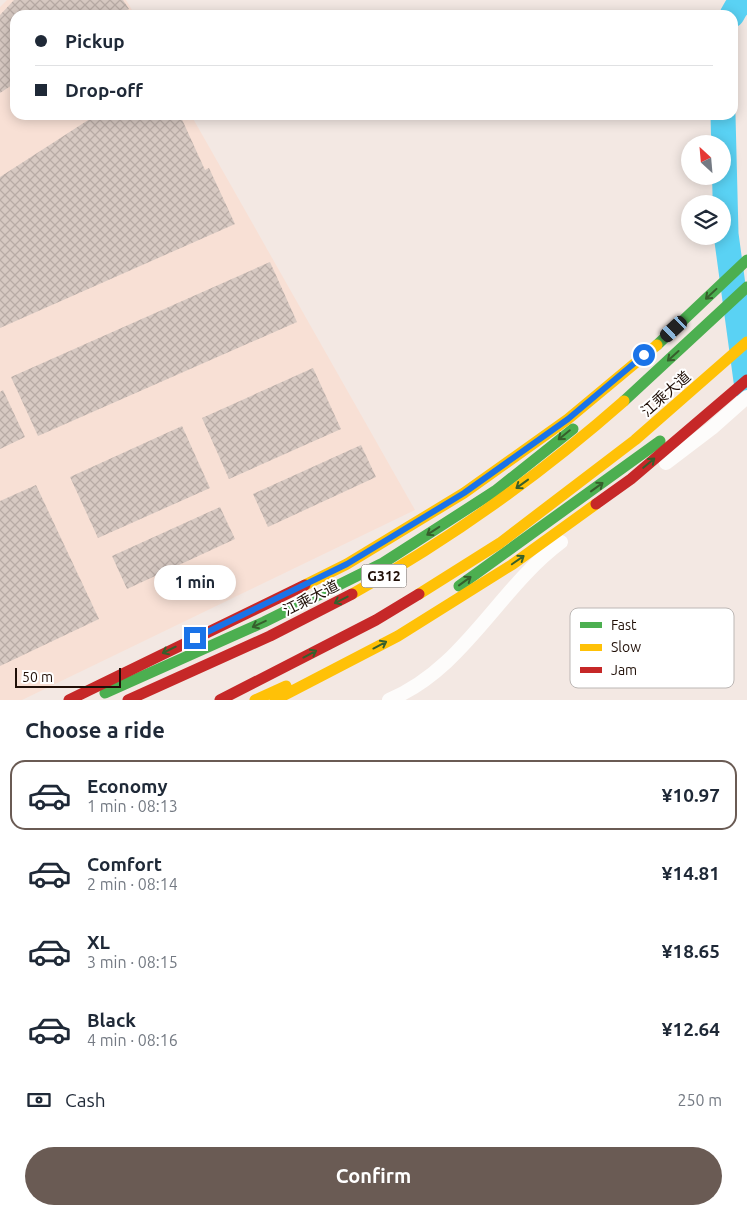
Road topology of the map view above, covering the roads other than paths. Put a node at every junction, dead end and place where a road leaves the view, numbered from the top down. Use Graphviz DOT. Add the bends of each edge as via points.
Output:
graph roads {
  1 [pos="747,260"];
  2 [pos="747,275"];
  3 [pos="747,287"];
  4 [pos="747,342"];
  5 [pos="747,370"];
  6 [pos="747,380"];
  7 [pos="747,397"];
  8 [pos="68,700"];
  9 [pos="87,700"];
  10 [pos="128,700"];
  11 [pos="220,700"];
  12 [pos="255,700"];
  13 [pos="275,700"];
  14 [pos="389,700"];
  1 -- 8 [label="main road, one-way" via="660,342 568,419 464,493 347,564"];
  2 -- 9 [label="main road, one-way" via="611,398 495,491 383,563 264,622"];
  3 -- 10 [label="main road, 江乘大道 / G312, one-way" via="544,468 474,518 358,591 237,652"];
  11 -- 4 [label="main road, 江乘大道 / G312, one-way" via="376,620 500,543 635,440"];
  12 -- 5 [label="main road, one-way" via="432,606 671,434"];
  13 -- 6 [label="main road, one-way" via="398,636 513,564 631,479"];
  7 -- 14 [label="street" via="712,428 558,544 518,582 471,638 434,673 408,692"];
}
